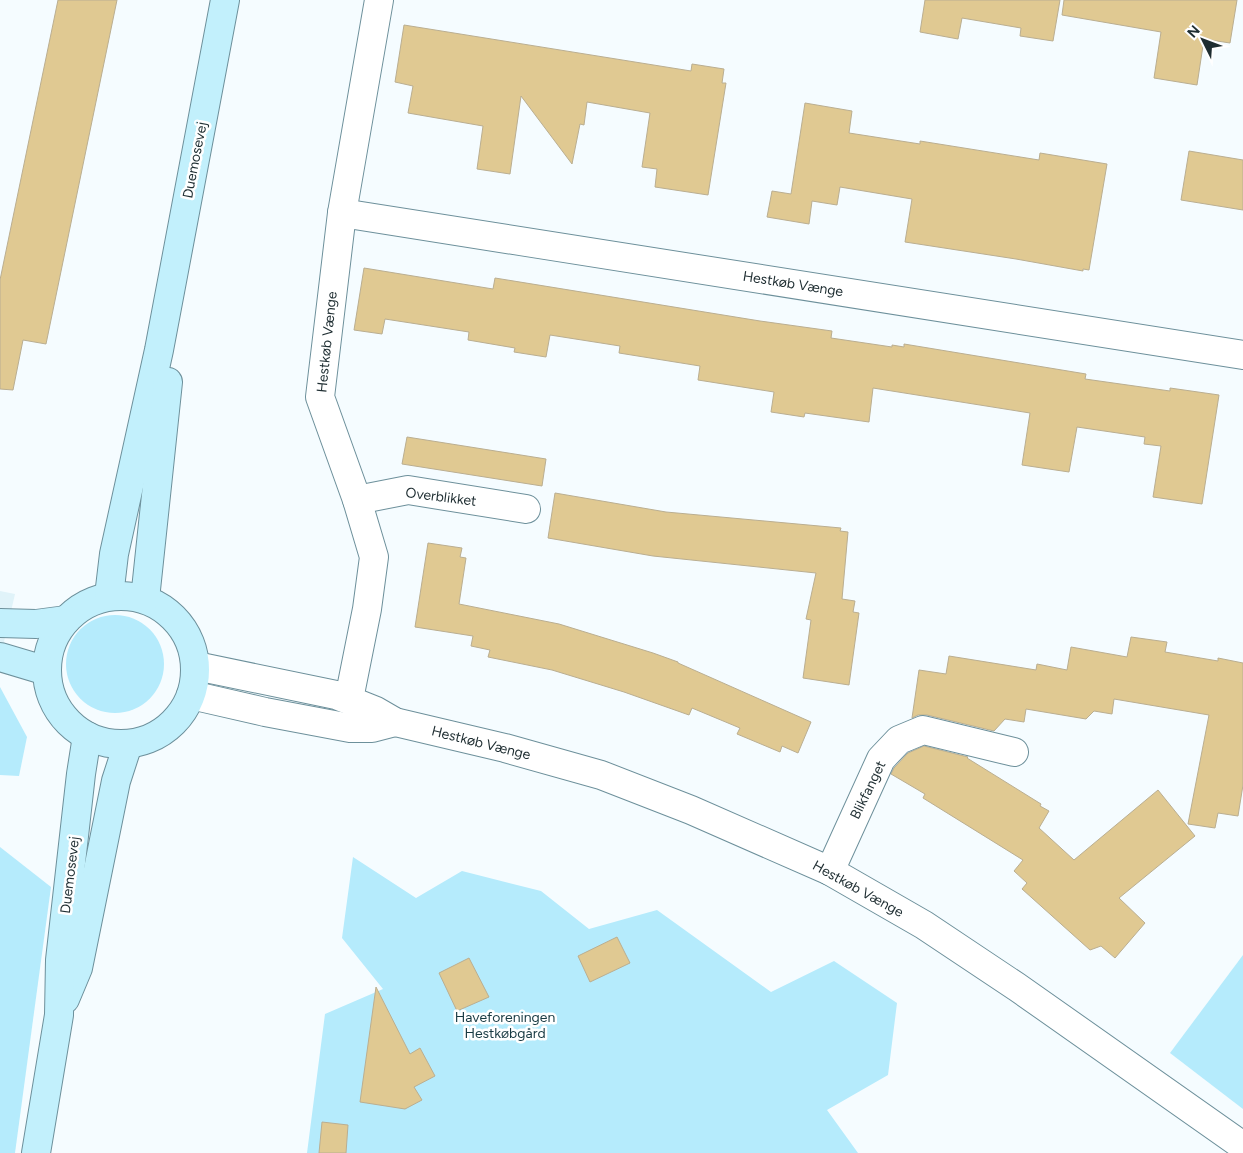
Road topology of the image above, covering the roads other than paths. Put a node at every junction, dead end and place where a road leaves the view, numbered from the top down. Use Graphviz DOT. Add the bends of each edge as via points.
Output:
graph roads {
  1 [pos="225,0"];
  2 [pos="379,0"];
  3 [pos="342,213"];
  4 [pos="165,321"];
  5 [pos="1243,355"];
  6 [pos="357,500"];
  7 [pos="526,509"];
  8 [pos="109,596"];
  9 [pos="145,599"];
  10 [pos="66,620"];
  11 [pos="0,623"];
  12 [pos="0,657"];
  13 [pos="196,666"];
  14 [pos="47,671"];
  15 [pos="191,695"];
  16 [pos="349,700"];
  17 [pos="395,722"];
  18 [pos="87,736"];
  19 [pos="128,744"];
  20 [pos="1014,752"];
  21 [pos="830,871"];
  22 [pos="59,1015"];
  23 [pos="1243,1146"];
  24 [pos="36,1153"];
  1 -- 4 [label="street, Duemosevej"];
  2 -- 3 [label="street, Hestkøb Vænge"];
  3 -- 5 [label="street, Hestkøb Vænge"];
  3 -- 6 [label="street, Hestkøb Vænge" via="320,397"];
  4 -- 8 [label="street, Duemosevej" via="114,554"];
  4 -- 9 [label="street, Duemosevej" via="170,357"];
  6 -- 7 [label="street, Overblikket" via="408,490"];
  6 -- 16 [label="street, Hestkøb Vænge" via="374,558"];
  8 -- 9 [label="street"];
  8 -- 10 [label="street" via="82,607"];
  9 -- 13 [label="street" via="178,621 190,642"];
  10 -- 11 [label="street" via="36,624"];
  10 -- 14 [label="street" via="48,652"];
  12 -- 14 [label="street"];
  13 -- 15 [label="street"];
  13 -- 16 [label="street, Hestkøb Vænge"];
  14 -- 18 [label="street" via="48,687 62,716"];
  15 -- 17 [label="street, Hestkøb Vænge" via="350,728 372,728"];
  15 -- 19 [label="street" via="181,714 167,729 148,739"];
  16 -- 17 [label="street, Hestkøb Vænge"];
  17 -- 21 [label="street, Hestkøb Vænge" via="505,748 601,776 691,810"];
  18 -- 19 [label="street" via="107,743"];
  18 -- 22 [label="street, Duemosevej" via="60,960"];
  19 -- 22 [label="street, Duemosevej" via="116,781 78,968"];
  20 -- 21 [label="street, Blikfanget" via="923,730 899,740 881,758"];
  21 -- 23 [label="street, Hestkøb Vænge" via="924,925 994,971"];
  22 -- 24 [label="street, Duemosevej"];
}
